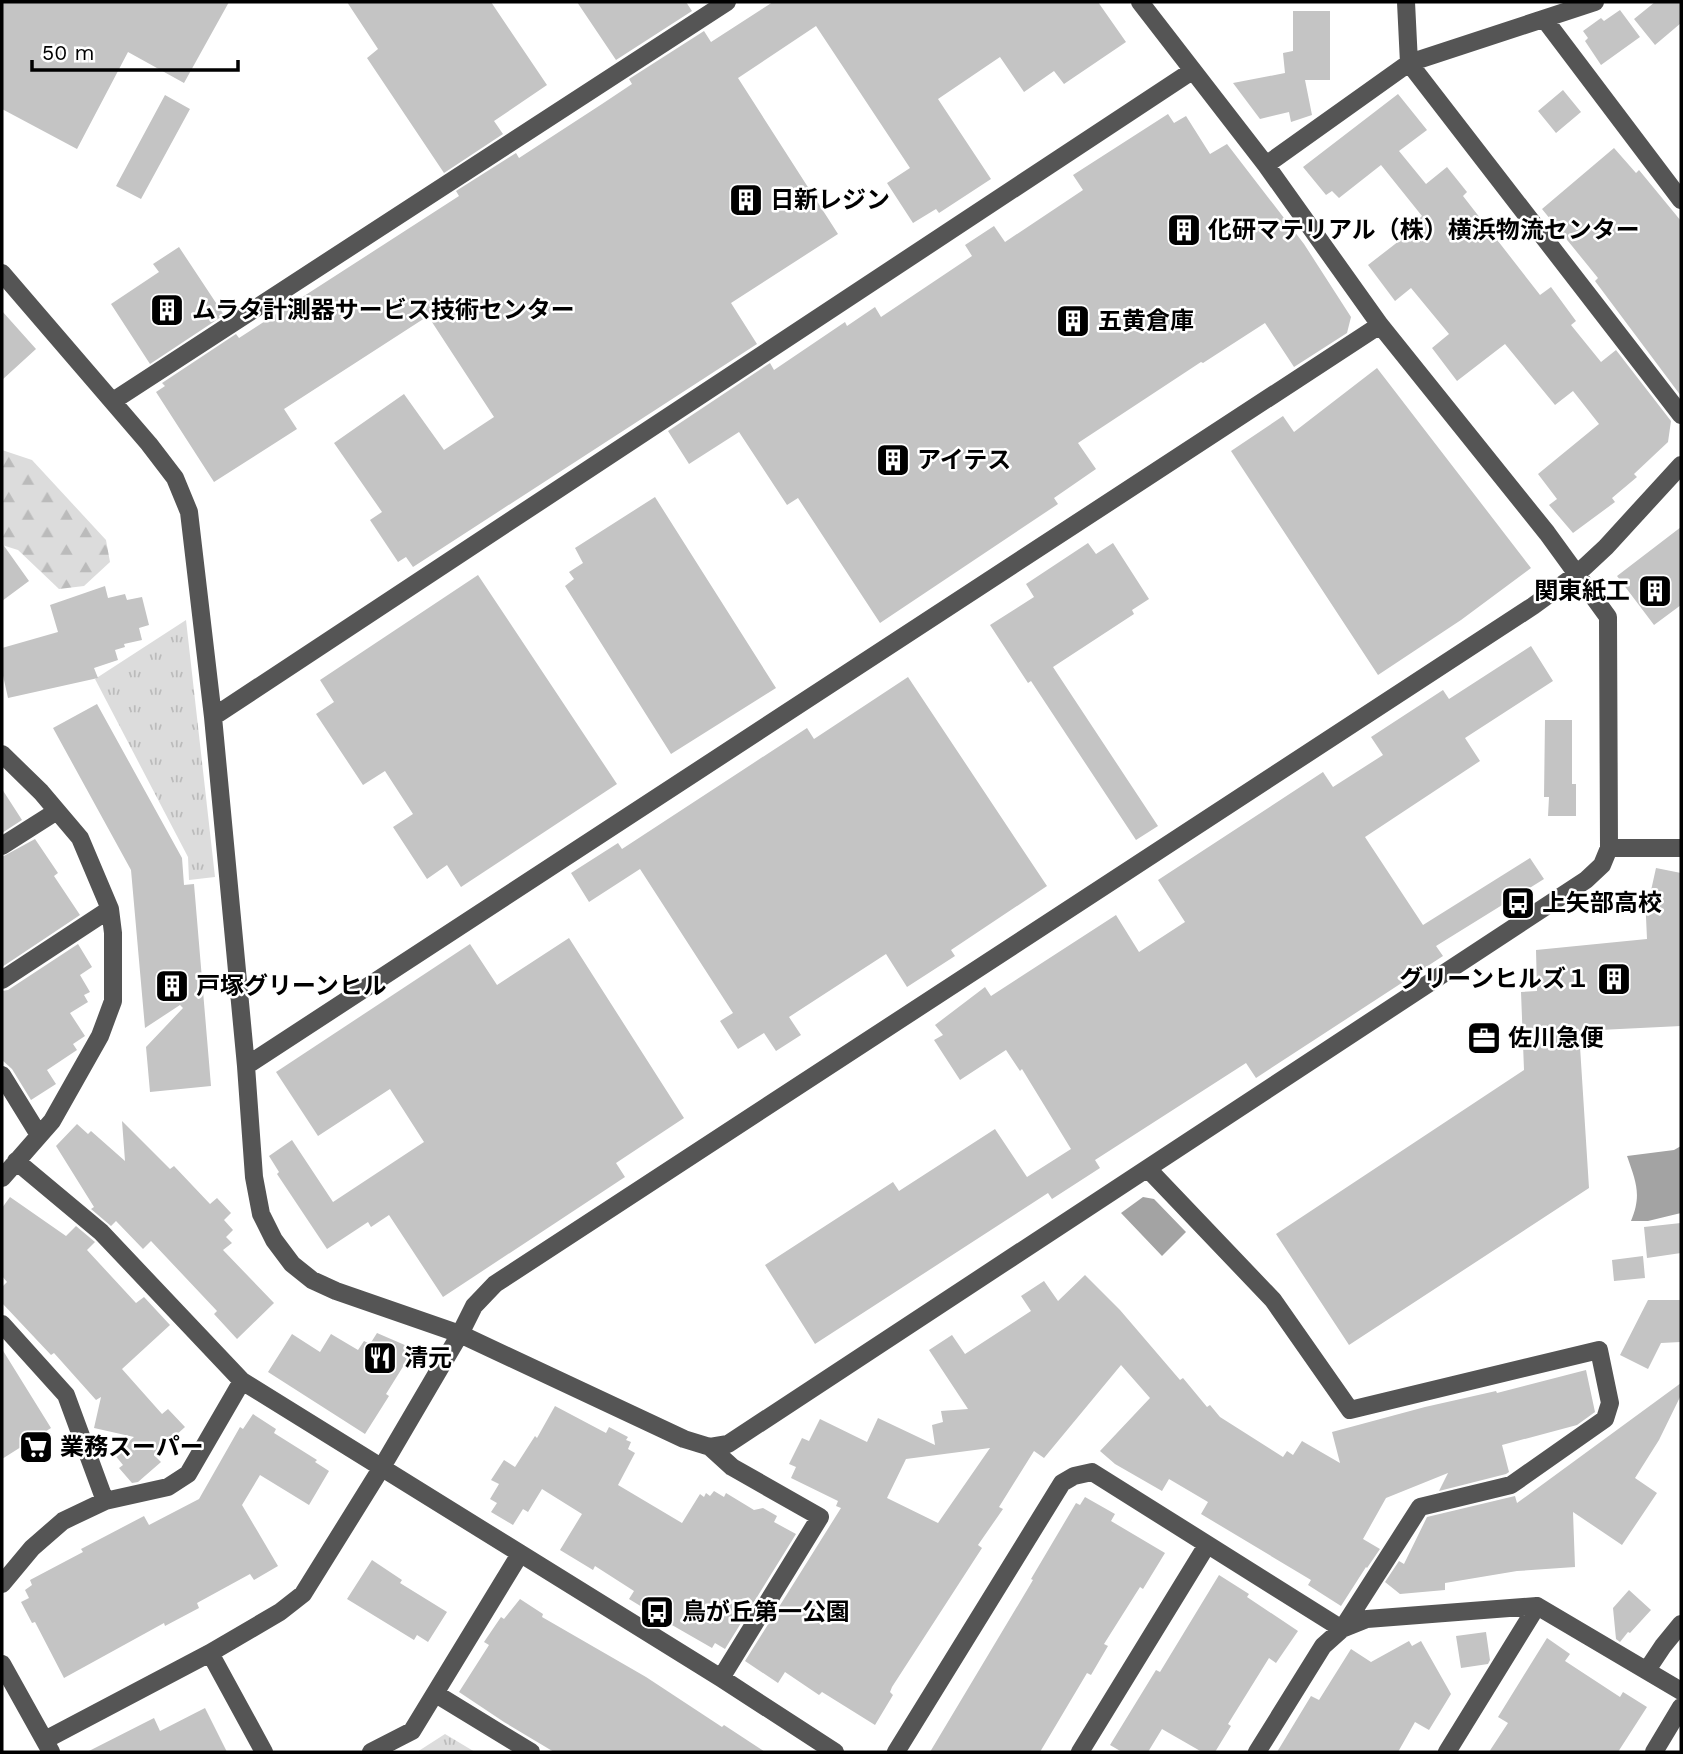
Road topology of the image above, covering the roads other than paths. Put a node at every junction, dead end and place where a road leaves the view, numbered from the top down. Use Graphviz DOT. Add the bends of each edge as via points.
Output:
graph roads {
  1 [pos="727,2"];
  2 [pos="1140,2"];
  3 [pos="1406,2"];
  4 [pos="1595,2"];
  5 [pos="1545,20"];
  6 [pos="1409,63"];
  7 [pos="1192,71"];
  8 [pos="1266,165"];
  9 [pos="1681,200"];
  10 [pos="2,273"];
  11 [pos="1380,325"];
  12 [pos="113,401"];
  13 [pos="1681,415"];
  14 [pos="1681,465"];
  15 [pos="1577,574"];
  16 [pos="213,717"];
  17 [pos="2,754"];
  18 [pos="57,811"];
  19 [pos="2,846"];
  20 [pos="1609,848"];
  21 [pos="1681,848"];
  22 [pos="110,909"];
  23 [pos="2,980"];
  24 [pos="246,1066"];
  25 [pos="2,1075"];
  26 [pos="39,1135"];
  27 [pos="16,1161"];
  28 [pos="1148,1169"];
  29 [pos="2,1178"];
  30 [pos="2,1324"];
  31 [pos="460,1334"];
  32 [pos="242,1381"];
  33 [pos="710,1447"];
  34 [pos="382,1467"];
  35 [pos="105,1501"];
  36 [pos="1207,1545"];
  37 [pos="520,1554"];
  38 [pos="2,1584"];
  39 [pos="1537,1606"];
  40 [pos="1681,1624"];
  41 [pos="1342,1629"];
  42 [pos="210,1653"];
  43 [pos="2,1664"];
  44 [pos="1647,1670"];
  45 [pos="721,1678"];
  46 [pos="1681,1691"];
  47 [pos="436,1693"];
  48 [pos="1681,1707"];
  49 [pos="48,1746"];
  50 [pos="264,1752"];
  51 [pos="371,1752"];
  52 [pos="531,1752"];
  53 [pos="835,1752"];
  54 [pos="896,1752"];
  55 [pos="1080,1752"];
  56 [pos="1257,1752"];
  57 [pos="1447,1752"];
  58 [pos="1654,1752"];
  1 -- 12 [label="street"];
  2 -- 7 [label="street"];
  3 -- 6 [label="street"];
  4 -- 5 [label="street"];
  5 -- 6 [label="street"];
  5 -- 9 [label="street"];
  6 -- 8 [label="street"];
  6 -- 13 [label="street"];
  7 -- 8 [label="street"];
  7 -- 16 [label="street"];
  8 -- 11 [label="street"];
  10 -- 12 [label="street"];
  11 -- 15 [label="street"];
  11 -- 24 [label="street"];
  12 -- 16 [label="street" via="174,478 189,512"];
  14 -- 15 [label="street"];
  15 -- 20 [label="street" via="1608,617"];
  15 -- 31 [label="street" via="495,1284 474,1306"];
  16 -- 24 [label="street"];
  17 -- 18 [label="street"];
  18 -- 19 [label="street"];
  18 -- 22 [label="street" via="80,838"];
  20 -- 21 [label="street"];
  20 -- 28 [label="street" via="1602,865 1586,880"];
  22 -- 23 [label="street"];
  22 -- 26 [label="street" via="113,1001 100,1036 52,1121"];
  24 -- 31 [label="street" via="261,1214 292,1264 335,1291"];
  25 -- 26 [label="street"];
  26 -- 27 [label="street"];
  27 -- 29 [label="street"];
  27 -- 32 [label="street" via="101,1232"];
  28 -- 33 [label="street" via="729,1444"];
  28 -- 41 [label="street" via="1273,1300 1350,1410 1599,1350 1610,1403 1605,1419 1511,1485 1420,1507"];
  30 -- 35 [label="street" via="66,1395"];
  31 -- 33 [label="street"];
  31 -- 34 [label="street"];
  32 -- 34 [label="street"];
  32 -- 35 [label="street" via="188,1474 168,1487"];
  33 -- 45 [label="street" via="732,1468 820,1517"];
  34 -- 37 [label="street"];
  34 -- 42 [label="street" via="303,1594"];
  35 -- 38 [label="street" via="63,1521"];
  36 -- 41 [label="street"];
  36 -- 54 [label="street" via="1092,1472 1062,1483"];
  36 -- 55 [label="street"];
  37 -- 45 [label="street"];
  37 -- 47 [label="street"];
  39 -- 41 [label="street" via="1367,1619"];
  39 -- 44 [label="street"];
  39 -- 57 [label="street"];
  40 -- 44 [label="street"];
  41 -- 56 [label="street" via="1323,1646"];
  42 -- 49 [label="street"];
  42 -- 50 [label="street"];
  43 -- 49 [label="street"];
  44 -- 46 [label="street"];
  45 -- 53 [label="street"];
  47 -- 51 [label="street" via="412,1731"];
  47 -- 52 [label="street"];
  48 -- 58 [label="street"];
}
